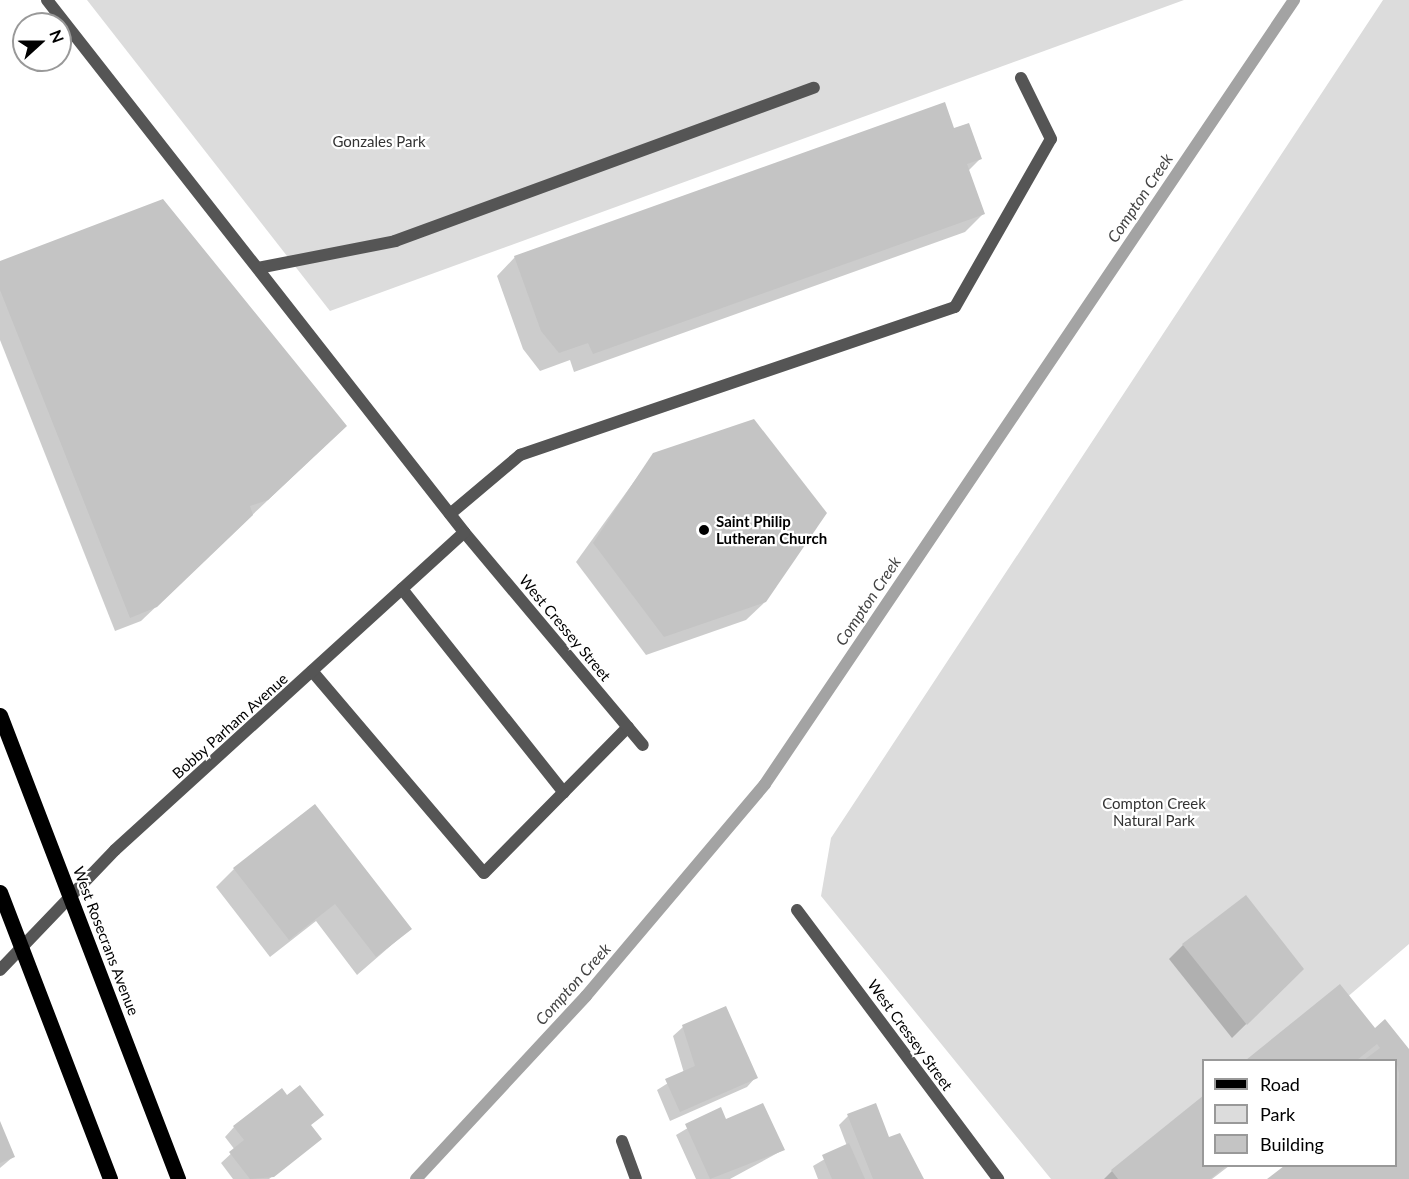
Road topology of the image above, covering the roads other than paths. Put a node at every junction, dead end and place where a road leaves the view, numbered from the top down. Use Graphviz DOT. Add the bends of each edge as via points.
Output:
graph roads {
  1 [pos="47,0"];
  2 [pos="1021,78"];
  3 [pos="814,88"];
  4 [pos="258,268"];
  5 [pos="450,514"];
  6 [pos="464,532"];
  7 [pos="402,589"];
  8 [pos="312,671"];
  9 [pos="0,715"];
  10 [pos="628,727"];
  11 [pos="643,744"];
  12 [pos="564,793"];
  13 [pos="0,892"];
  14 [pos="70,897"];
  15 [pos="797,910"];
  16 [pos="22,948"];
  17 [pos="0,970"];
  18 [pos="622,1141"];
  19 [pos="110,1179"];
  20 [pos="178,1179"];
  21 [pos="636,1179"];
  22 [pos="998,1179"];
  1 -- 4 [label="street, West Cressey Street"];
  2 -- 5 [label="street" via="1051,139 955,307 520,455"];
  3 -- 4 [label="street" via="395,240"];
  4 -- 5 [label="street, West Cressey Street"];
  5 -- 6 [label="street, West Cressey Street"];
  6 -- 7 [label="street, Bobby Parham Avenue"];
  6 -- 10 [label="street, West Cressey Street"];
  7 -- 8 [label="street, Bobby Parham Avenue"];
  7 -- 12 [label="street"];
  8 -- 12 [label="street" via="484,873"];
  8 -- 14 [label="street, Bobby Parham Avenue"];
  9 -- 14 [label="main road, West Rosecrans Avenue"];
  10 -- 11 [label="street, West Cressey Street"];
  10 -- 12 [label="street"];
  13 -- 16 [label="main road"];
  14 -- 16 [label="street, Bobby Parham Avenue"];
  14 -- 20 [label="main road, West Rosecrans Avenue"];
  15 -- 22 [label="street, West Cressey Street"];
  16 -- 17 [label="street, Bobby Parham Avenue"];
  16 -- 19 [label="main road"];
  18 -- 21 [label="street"];
}
